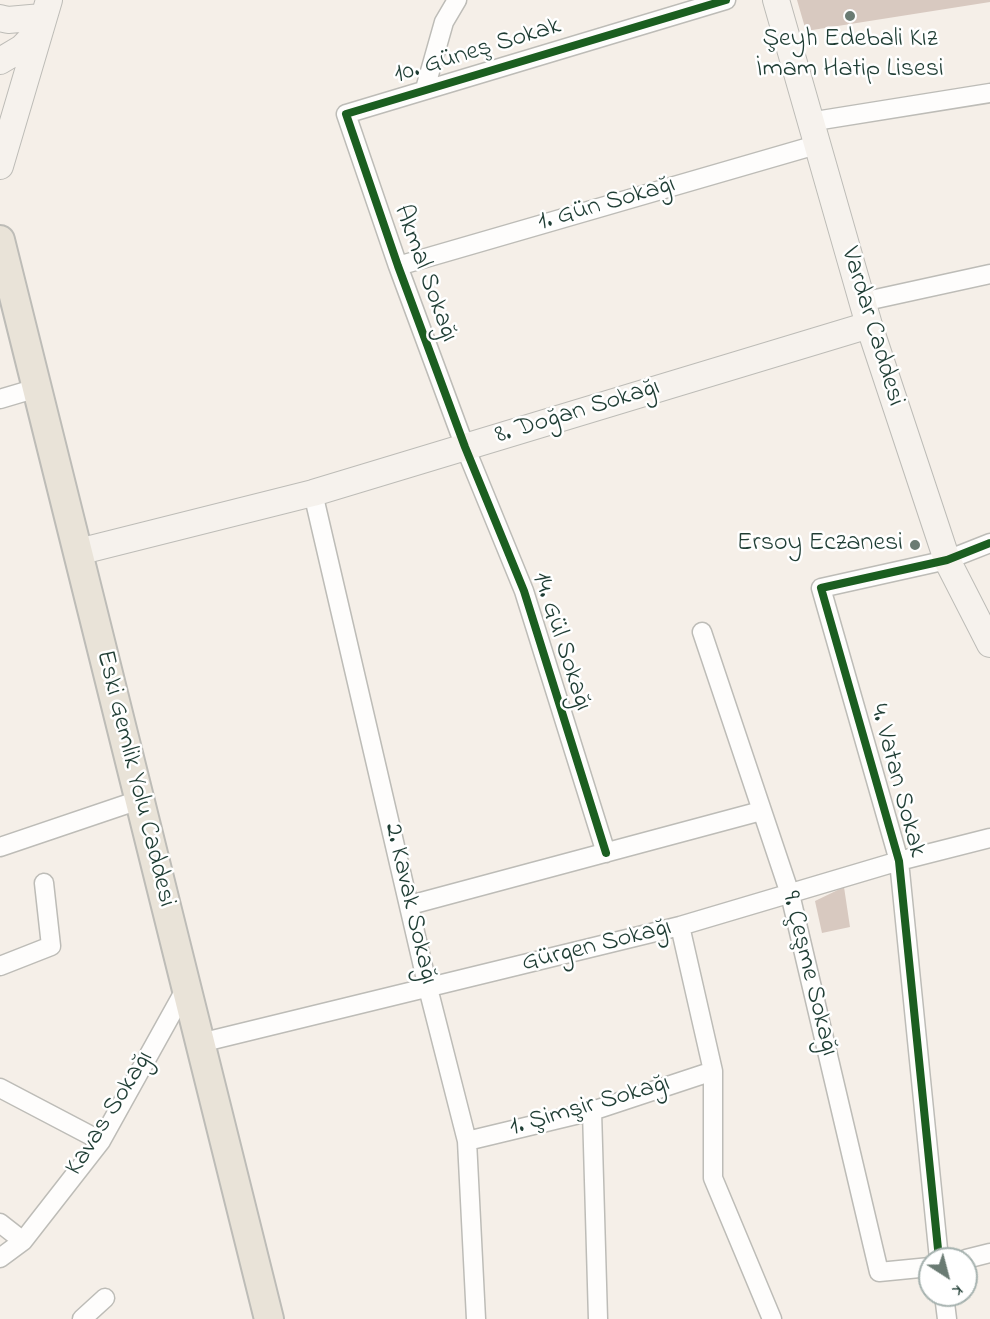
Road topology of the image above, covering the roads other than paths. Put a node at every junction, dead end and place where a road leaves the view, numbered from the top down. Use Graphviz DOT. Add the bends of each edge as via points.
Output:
graph roads {
  1 [pos="457,0"];
  2 [pos="726,0"];
  3 [pos="776,0"];
  4 [pos="43,16"];
  5 [pos="0,18"];
  6 [pos="0,62"];
  7 [pos="425,89"];
  8 [pos="990,93"];
  9 [pos="346,114"];
  10 [pos="812,133"];
  11 [pos="0,166"];
  12 [pos="0,240"];
  13 [pos="398,266"];
  14 [pos="990,273"];
  15 [pos="866,313"];
  16 [pos="37,388"];
  17 [pos="0,399"];
  18 [pos="465,447"];
  19 [pos="312,493"];
  20 [pos="990,543"];
  21 [pos="78,552"];
  22 [pos="946,560"];
  23 [pos="702,632"];
  24 [pos="990,644"];
  25 [pos="140,800"];
  26 [pos="761,811"];
  27 [pos="990,838"];
  28 [pos="0,847"];
  29 [pos="606,853"];
  30 [pos="898,861"];
  31 [pos="44,883"];
  32 [pos="790,894"];
  33 [pos="410,905"];
  34 [pos="680,926"];
  35 [pos="0,966"];
  36 [pos="186,988"];
  37 [pos="428,988"];
  38 [pos="200,1043"];
  39 [pos="713,1071"];
  40 [pos="0,1088"];
  41 [pos="592,1111"];
  42 [pos="100,1141"];
  43 [pos="467,1141"];
  44 [pos="0,1223"];
  45 [pos="23,1241"];
  46 [pos="938,1247"];
  47 [pos="0,1258"];
  48 [pos="918,1268"];
  49 [pos="105,1298"];
  50 [pos="765,1317"];
  51 [pos="82,1319"];
  52 [pos="269,1319"];
  53 [pos="476,1319"];
  54 [pos="598,1319"];
  1 -- 7 [label="street" via="444,22"];
  2 -- 7 [label="street, 10. Güneş Sokak"];
  3 -- 10 [label="street, Vardar Caddesi"];
  4 -- 5 [label="street"];
  4 -- 6 [label="street" via="22,48"];
  4 -- 11 [label="street"];
  7 -- 9 [label="street, 10. Güneş Sokak"];
  8 -- 10 [label="street, 1. Gün Sokağı"];
  9 -- 13 [label="street, Akmal Sokağı"];
  10 -- 13 [label="street, 1. Gün Sokağı"];
  10 -- 15 [label="street, Vardar Caddesi"];
  12 -- 16 [label="main road, Eski Gemlik Yolu Caddesi"];
  13 -- 18 [label="street, Akmal Sokağı"];
  14 -- 15 [label="street"];
  15 -- 18 [label="street, 8. Doğan Sokağı"];
  15 -- 22 [label="street, Vardar Caddesi"];
  16 -- 17 [label="street"];
  16 -- 21 [label="main road, Eski Gemlik Yolu Caddesi"];
  18 -- 19 [label="street, 8. Doğan Sokağı"];
  18 -- 29 [label="street, 14. Gül Sokağı" via="524,591"];
  19 -- 21 [label="street, 8. Doğan Sokağı"];
  19 -- 33 [label="street, 2. Kavak Sokağı"];
  20 -- 22 [label="street"];
  21 -- 25 [label="main road, Eski Gemlik Yolu Caddesi"];
  22 -- 24 [label="street, Vardar Caddesi"];
  22 -- 30 [label="street, 4. Vatan Sokak" via="821,588"];
  23 -- 26 [label="street, 9. Çeşme Sokağı"];
  25 -- 28 [label="street"];
  25 -- 36 [label="main road, Eski Gemlik Yolu Caddesi"];
  26 -- 29 [label="street"];
  26 -- 32 [label="street, 9. Çeşme Sokağı"];
  27 -- 30 [label="street, Gürgen Sokağı"];
  29 -- 33 [label="street"];
  30 -- 32 [label="street, Gürgen Sokağı"];
  30 -- 46 [label="street, 4. Vatan Sokak"];
  31 -- 35 [label="street" via="51,946"];
  32 -- 34 [label="street, Gürgen Sokağı"];
  32 -- 48 [label="street, 9. Çeşme Sokağı" via="879,1272"];
  33 -- 37 [label="street, 2. Kavak Sokağı"];
  34 -- 37 [label="street, Gürgen Sokağı"];
  34 -- 39 [label="street"];
  36 -- 38 [label="main road, Eski Gemlik Yolu Caddesi"];
  36 -- 42 [label="street, Kavas Sokağı"];
  37 -- 38 [label="street, Gürgen Sokağı"];
  37 -- 43 [label="street, 2. Kavak Sokağı"];
  38 -- 52 [label="main road, Eski Gemlik Yolu Caddesi"];
  39 -- 41 [label="street, 1. Şimşir Sokağı"];
  39 -- 50 [label="street" via="713,1178"];
  40 -- 42 [label="street"];
  41 -- 43 [label="street, 1. Şimşir Sokağı"];
  41 -- 54 [label="street"];
  42 -- 45 [label="street, Kavas Sokağı"];
  43 -- 53 [label="street, 2. Kavak Sokağı"];
  44 -- 45 [label="street"];
  45 -- 47 [label="street, Kavas Sokağı"];
  49 -- 51 [label="street"];
}
